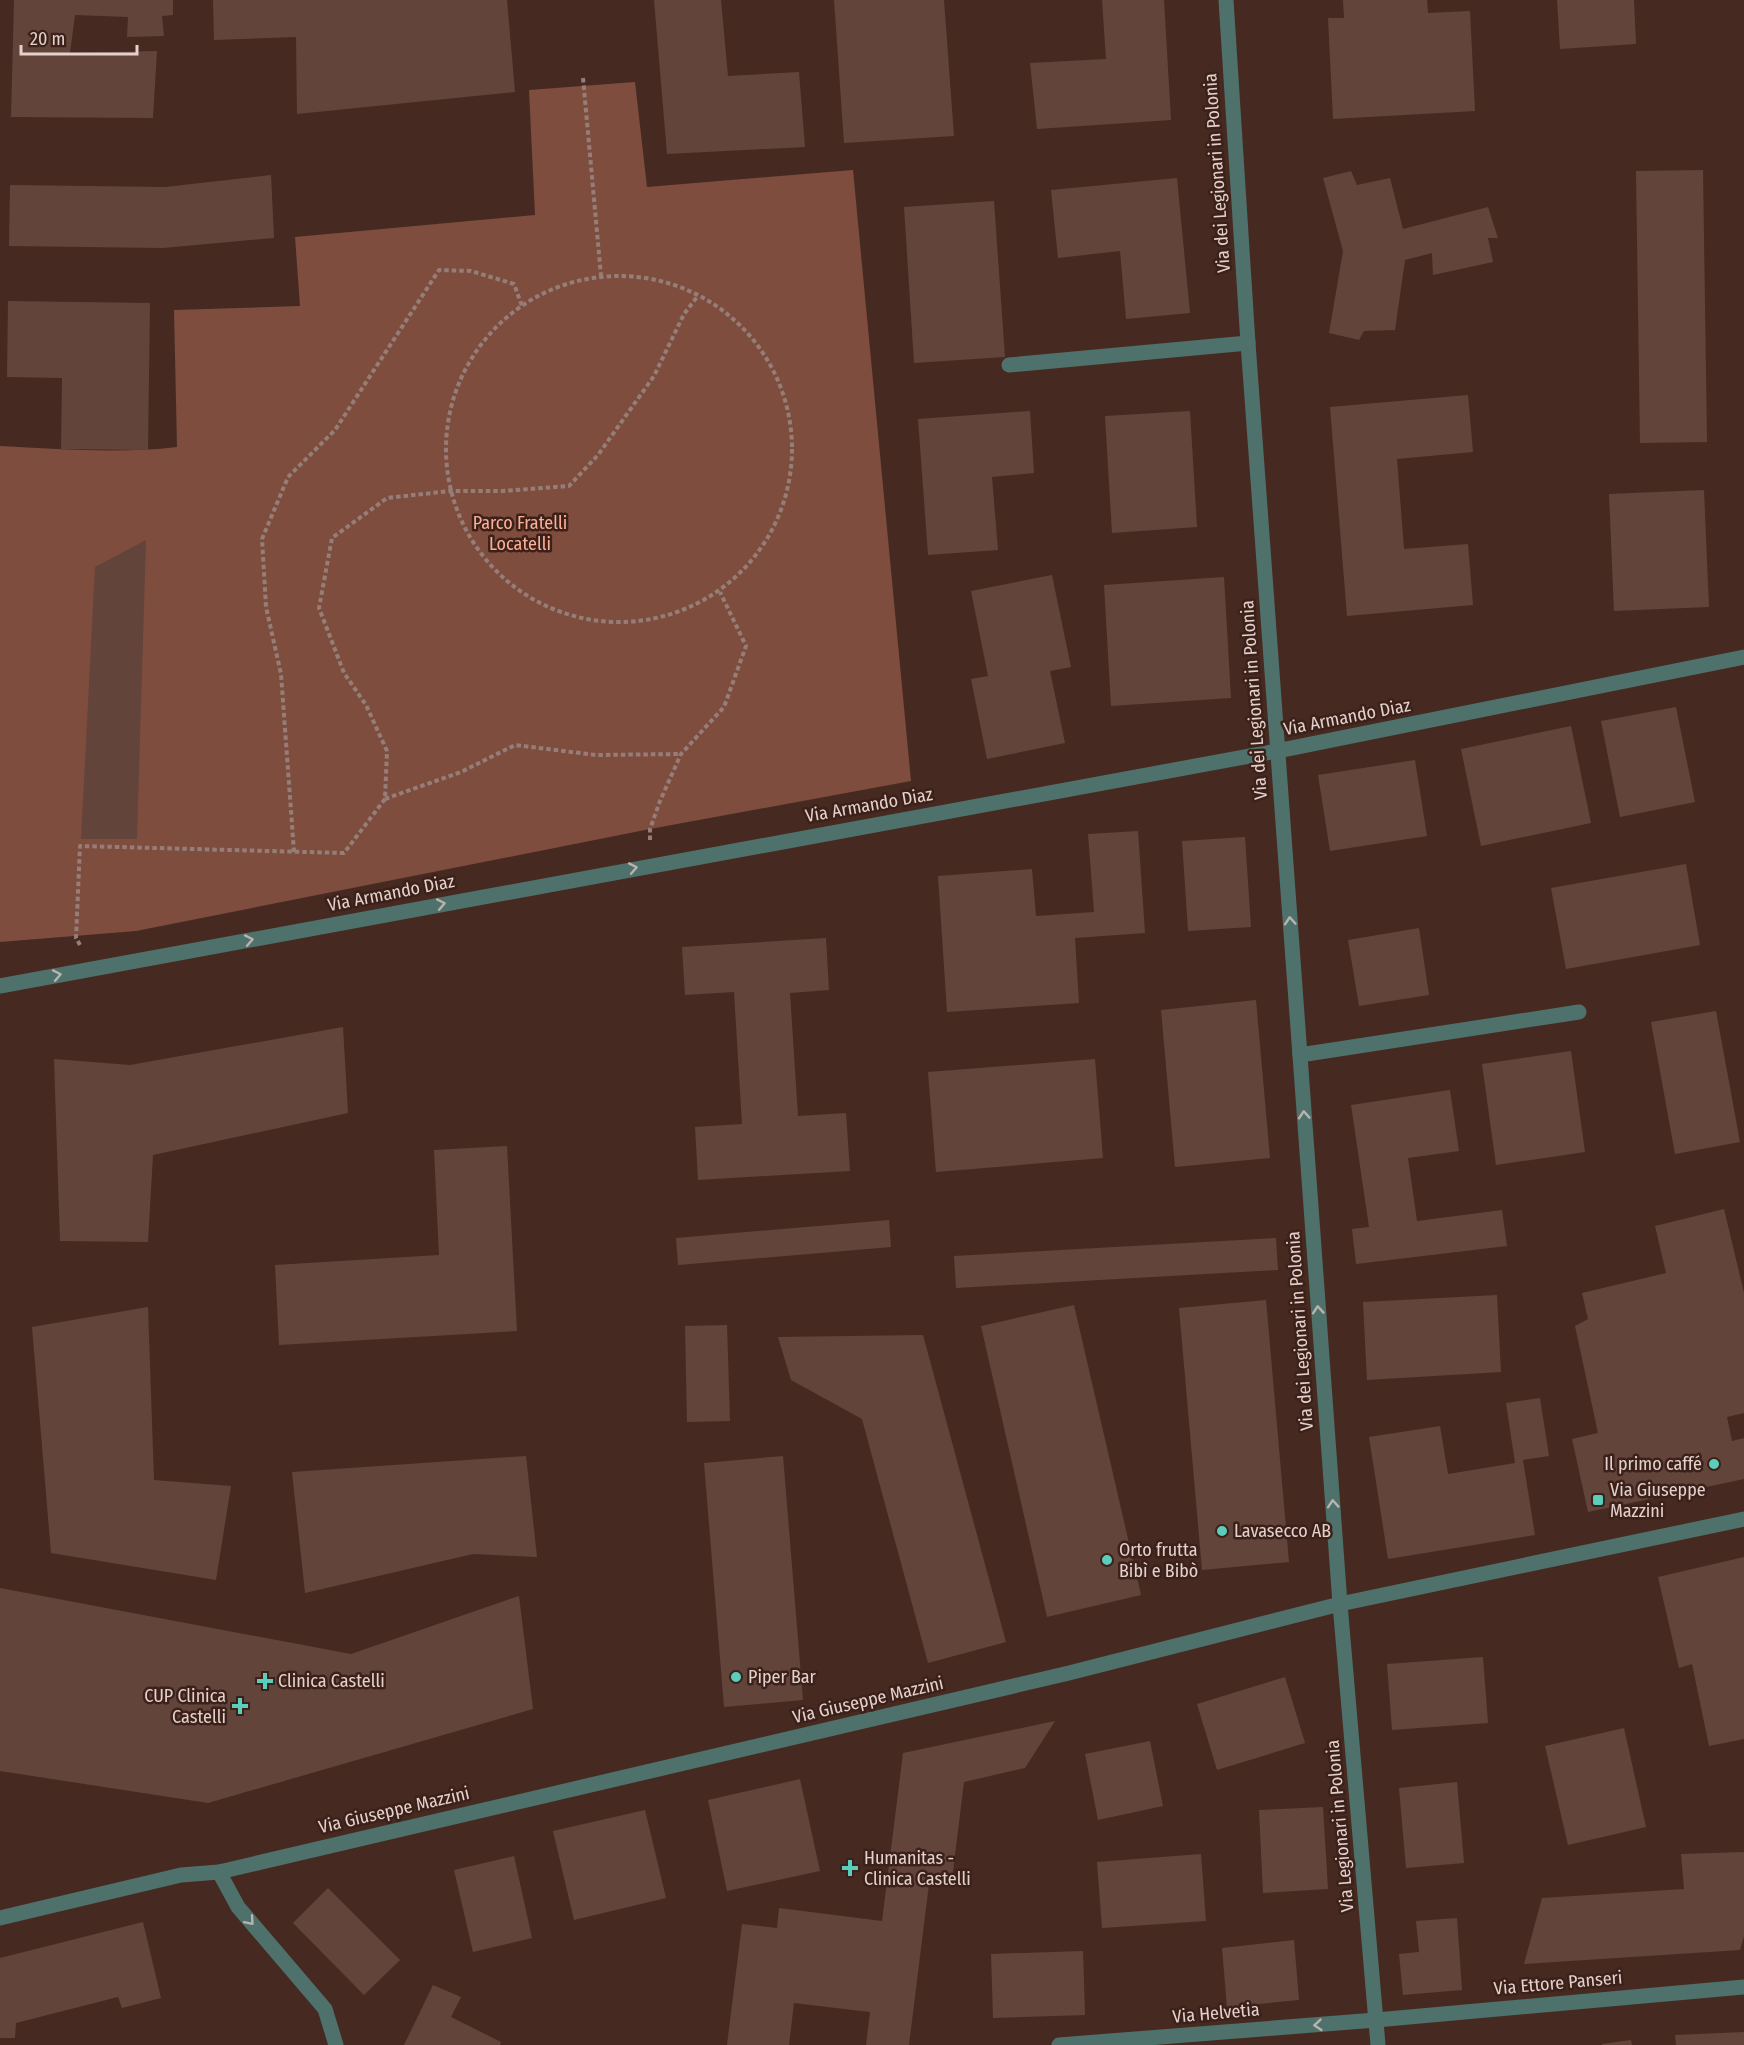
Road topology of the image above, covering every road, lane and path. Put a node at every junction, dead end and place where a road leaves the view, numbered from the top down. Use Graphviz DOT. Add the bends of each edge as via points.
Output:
graph roads {
  1 [pos="1226,0"];
  2 [pos="583,78"];
  3 [pos="601,276"];
  4 [pos="697,297"];
  5 [pos="522,306"];
  6 [pos="1248,343"];
  7 [pos="1009,365"];
  8 [pos="450,491"];
  9 [pos="720,592"];
  10 [pos="1744,657"];
  11 [pos="1277,751"];
  12 [pos="681,754"];
  13 [pos="385,799"];
  14 [pos="650,829"];
  15 [pos="294,852"];
  16 [pos="70,949"];
  17 [pos="0,986"];
  18 [pos="1579,1012"];
  19 [pos="1300,1055"];
  20 [pos="1744,1519"];
  21 [pos="1340,1604"];
  22 [pos="219,1872"];
  23 [pos="0,1918"];
  24 [pos="1744,1987"];
  25 [pos="1376,2020"];
  26 [pos="336,2045"];
  27 [pos="1059,2045"];
  28 [pos="1378,2045"];
  1 -- 6 [label="street, Via dei Legionari in Polonia"];
  2 -- 3 [label="path"];
  3 -- 4 [label="path" via="666,282"];
  3 -- 5 [label="path" via="553,289"];
  4 -- 8 [label="path" via="684,314 654,376 598,455 569,486"];
  4 -- 9 [label="path" via="725,310 769,359 792,420 790,484 766,545"];
  5 -- 8 [label="path" via="476,350 454,393 445,442"];
  5 -- 15 [label="path" via="514,284 471,271 439,270 334,430 288,477 262,539 266,607 281,674"];
  6 -- 7 [label="street"];
  6 -- 11 [label="street, Via dei Legionari in Polonia"];
  8 -- 9 [label="path" via="478,553 528,598 591,621 658,620"];
  8 -- 13 [label="path" via="387,498 332,538 319,608 344,673 366,705 387,751"];
  9 -- 12 [label="path" via="746,646 724,707"];
  10 -- 11 [label="street, Via Armando Diaz"];
  17 -- 11 [label="street, Via Armando Diaz, one-way"];
  19 -- 11 [label="street, Via dei Legionari in Polonia, one-way"];
  12 -- 13 [label="path" via="596,755 515,745 461,772"];
  12 -- 14 [label="path"];
  13 -- 15 [label="path" via="344,853"];
  15 -- 16 [label="path" via="80,846 76,938 82,948"];
  18 -- 19 [label="street"];
  21 -- 19 [label="street, Via dei Legionari in Polonia, one-way"];
  20 -- 21 [label="street, Via Giuseppe Mazzini"];
  21 -- 22 [label="street, Via Giuseppe Mazzini" via="1046,1678"];
  21 -- 25 [label="street, Via Legionari in Polonia"];
  22 -- 23 [label="street, Via Giuseppe Mazzini" via="181,1875"];
  22 -- 26 [label="street, one-way" via="238,1907 325,2008"];
  24 -- 25 [label="street, Via Ettore Panseri"];
  25 -- 27 [label="street, Via Helvetia, one-way"];
  25 -- 28 [label="street, Via Legionari in Polonia"];
}
